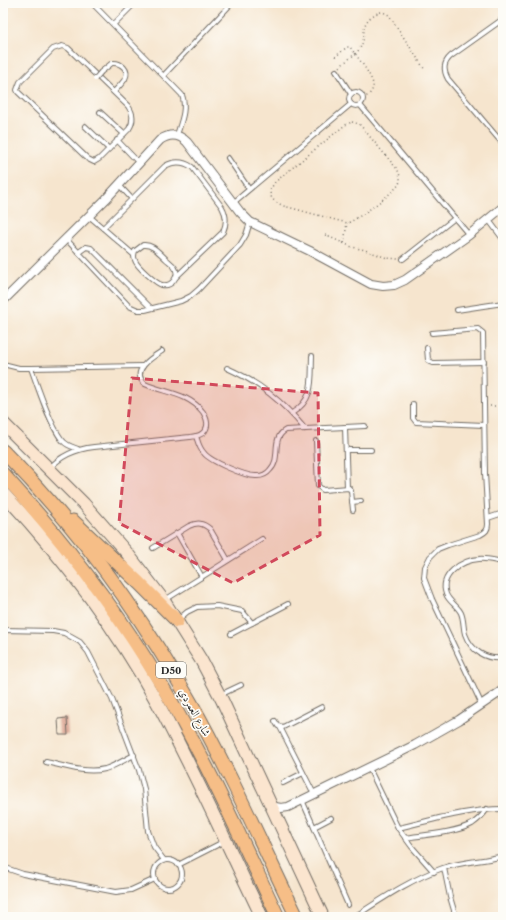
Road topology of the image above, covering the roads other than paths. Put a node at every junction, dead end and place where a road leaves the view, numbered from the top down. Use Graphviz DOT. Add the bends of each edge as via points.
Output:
graph roads {
  1 [pos="92,3"];
  2 [pos="135,3"];
  3 [pos="232,3"];
  4 [pos="503,20"];
  5 [pos="114,24"];
  6 [pos="336,71"];
  7 [pos="164,75"];
  8 [pos="94,80"];
  9 [pos="114,92"];
  10 [pos="351,94"];
  11 [pos="352,104"];
  12 [pos="360,105"];
  13 [pos="100,112"];
  14 [pos="85,126"];
  15 [pos="124,134"];
  16 [pos="177,135"];
  17 [pos="117,140"];
  18 [pos="503,144"];
  19 [pos="109,149"];
  20 [pos="228,158"];
  21 [pos="140,163"];
  22 [pos="119,185"];
  23 [pos="249,189"];
  24 [pos="132,199"];
  25 [pos="233,203"];
  26 [pos="503,207"];
  27 [pos="88,216"];
  28 [pos="455,218"];
  29 [pos="488,219"];
  30 [pos="250,222"];
  31 [pos="103,228"];
  32 [pos="469,235"];
  33 [pos="502,237"];
  34 [pos="66,238"];
  35 [pos="79,252"];
  36 [pos="134,255"];
  37 [pos="403,259"];
  38 [pos="176,277"];
  39 [pos="3,301"];
  40 [pos="503,304"];
  41 [pos="151,308"];
  42 [pos="457,310"];
  43 [pos="432,333"];
  44 [pos="427,348"];
  45 [pos="162,351"];
  46 [pos="312,356"];
  47 [pos="484,362"];
  48 [pos="3,364"];
  49 [pos="143,366"];
  50 [pos="31,368"];
  51 [pos="227,368"];
  52 [pos="413,404"];
  53 [pos="292,413"];
  54 [pos="3,423"];
  55 [pos="365,426"];
  56 [pos="484,426"];
  57 [pos="345,427"];
  58 [pos="305,429"];
  59 [pos="196,436"];
  60 [pos="316,441"];
  61 [pos="78,449"];
  62 [pos="346,450"];
  63 [pos="371,450"];
  64 [pos="3,451"];
  65 [pos="49,469"];
  66 [pos="3,474"];
  67 [pos="347,488"];
  68 [pos="3,493"];
  69 [pos="360,501"];
  70 [pos="352,502"];
  71 [pos="53,506"];
  72 [pos="353,510"];
  73 [pos="503,513"];
  74 [pos="488,518"];
  75 [pos="177,533"];
  76 [pos="262,540"];
  77 [pos="153,548"];
  78 [pos="228,560"];
  79 [pos="503,562"];
  80 [pos="202,577"];
  81 [pos="164,600"];
  82 [pos="288,604"];
  83 [pos="177,621"];
  84 [pos="252,623"];
  85 [pos="3,630"];
  86 [pos="231,634"];
  87 [pos="503,658"];
  88 [pos="241,685"];
  89 [pos="503,690"];
  90 [pos="219,696"];
  91 [pos="482,705"];
  92 [pos="322,707"];
  93 [pos="275,721"];
  94 [pos="280,727"];
  95 [pos="134,755"];
  96 [pos="46,762"];
  97 [pos="369,768"];
  98 [pos="303,773"];
  99 [pos="283,782"];
  100 [pos="314,795"];
  101 [pos="302,800"];
  102 [pos="270,806"];
  103 [pos="288,807"];
  104 [pos="487,809"];
  105 [pos="503,809"];
  106 [pos="331,818"];
  107 [pos="279,825"];
  108 [pos="314,827"];
  109 [pos="398,828"];
  110 [pos="405,838"];
  111 [pos="226,841"];
  112 [pos="503,856"];
  113 [pos="164,860"];
  114 [pos="178,864"];
  115 [pos="3,867"];
  116 [pos="444,868"];
  117 [pos="3,871"];
  118 [pos="13,871"];
  119 [pos="434,872"];
  120 [pos="155,879"];
  121 [pos="348,905"];
  122 [pos="262,917"];
  123 [pos="278,917"];
  124 [pos="297,917"];
  125 [pos="322,917"];
  126 [pos="354,917"];
  127 [pos="456,917"];
  1 -- 5 [label="lane"];
  2 -- 5 [label="lane"];
  3 -- 7 [label="lane"];
  4 -- 18 [label="lane" via="451,56 446,60 444,67 448,80"];
  5 -- 7 [label="lane"];
  6 -- 10 [label="lane"];
  7 -- 16 [label="lane" via="185,102"];
  8 -- 9 [label="lane, bridge" via="112,63 119,63 125,68 125,79"];
  9 -- 15 [label="lane" via="133,115 131,124"];
  9 -- 19 [label="lane" via="68,48 62,46 53,49 18,87 18,92 88,159 94,162"];
  10 -- 11 [label="lane" via="349,100"];
  10 -- 12 [label="lane" via="362,94"];
  11 -- 12 [label="lane"];
  11 -- 23 [label="lane"];
  12 -- 28 [label="lane"];
  13 -- 15 [label="lane"];
  14 -- 19 [label="lane"];
  15 -- 17 [label="lane"];
  16 -- 21 [label="street" via="165,136"];
  16 -- 25 [label="street" via="187,142"];
  17 -- 19 [label="lane"];
  17 -- 21 [label="lane"];
  20 -- 23 [label="lane"];
  21 -- 22 [label="street"];
  22 -- 24 [label="lane"];
  22 -- 27 [label="street"];
  23 -- 25 [label="lane"];
  24 -- 31 [label="lane"];
  24 -- 38 [label="lane" via="165,166 182,162 192,167 225,212 226,222 222,232"];
  25 -- 30 [label="street"];
  26 -- 29 [label="street"];
  27 -- 31 [label="lane"];
  27 -- 34 [label="street"];
  28 -- 32 [label="lane"];
  28 -- 37 [label="lane"];
  29 -- 32 [label="street"];
  29 -- 33 [label="lane"];
  30 -- 32 [label="street" via="358,278 383,286 405,280"];
  30 -- 41 [label="lane" via="240,245 196,293 181,301"];
  31 -- 36 [label="lane"];
  34 -- 35 [label="lane"];
  34 -- 39 [label="street"];
  35 -- 41 [label="lane" via="128,306 138,310"];
  35 -- 41 [label="lane" via="86,247 91,248"];
  36 -- 38 [label="lane" via="135,262 159,284 169,285"];
  36 -- 38 [label="lane" via="143,245 154,247 175,267"];
  40 -- 42 [label="lane"];
  43 -- 47 [label="lane" via="481,330"];
  44 -- 47 [label="lane" via="428,360 433,363"];
  45 -- 49 [label="lane"];
  46 -- 53 [label="lane" via="309,395 299,409"];
  47 -- 56 [label="lane"];
  48 -- 50 [label="lane"];
  49 -- 50 [label="lane"];
  49 -- 59 [label="lane" via="139,376 141,381 185,397 206,416 206,429"];
  50 -- 61 [label="lane" via="60,438"];
  51 -- 53 [label="lane" via="262,387"];
  52 -- 56 [label="lane" via="413,418 416,422"];
  53 -- 58 [label="lane"];
  54 -- 65 [label="street"];
  55 -- 57 [label="lane"];
  56 -- 74 [label="lane"];
  57 -- 58 [label="lane"];
  57 -- 62 [label="lane"];
  58 -- 59 [label="lane" via="282,432 278,436 274,467 263,476 255,477 211,459 204,453"];
  59 -- 61 [label="lane"];
  60 -- 67 [label="lane" via="318,486 323,490"];
  61 -- 65 [label="lane" via="62,456"];
  62 -- 63 [label="lane"];
  62 -- 67 [label="lane"];
  64 -- 71 [label="main road, شارع العمردي / D50"];
  65 -- 81 [label="street" via="127,552"];
  66 -- 123 [label="main road, شارع العمردي / D50" via="79,563 144,656 195,744"];
  67 -- 70 [label="lane" via="351,490"];
  68 -- 111 [label="street" via="69,570 125,650 170,728"];
  69 -- 70 [label="lane"];
  70 -- 72 [label="lane"];
  71 -- 83 [label="main road" via="84,530"];
  71 -- 124 [label="main road, شارع العمردي / D50" via="120,592 181,686 215,748"];
  73 -- 74 [label="lane"];
  74 -- 91 [label="lane" via="488,529 485,532 438,549 425,567 424,578"];
  75 -- 77 [label="lane"];
  75 -- 78 [label="lane" via="194,523 206,525"];
  75 -- 80 [label="lane"];
  76 -- 78 [label="lane"];
  78 -- 80 [label="lane"];
  79 -- 87 [label="lane" via="470,560 454,570 448,576 445,585 446,594 461,613 469,643 485,656"];
  80 -- 81 [label="lane"];
  81 -- 83 [label="street"];
  82 -- 84 [label="lane"];
  83 -- 84 [label="lane" via="192,609 209,606 242,611"];
  83 -- 90 [label="street"];
  84 -- 86 [label="lane"];
  85 -- 95 [label="lane" via="59,632 70,635 80,642 88,652 112,699"];
  88 -- 90 [label="lane"];
  89 -- 91 [label="street"];
  90 -- 102 [label="street"];
  91 -- 97 [label="street" via="415,746"];
  92 -- 94 [label="lane"];
  93 -- 94 [label="lane"];
  94 -- 98 [label="lane"];
  95 -- 96 [label="lane" via="98,770"];
  95 -- 113 [label="lane" via="143,783 148,831"];
  97 -- 100 [label="street"];
  97 -- 109 [label="lane"];
  98 -- 99 [label="lane"];
  98 -- 100 [label="lane"];
  100 -- 101 [label="street"];
  101 -- 103 [label="street"];
  101 -- 108 [label="lane"];
  102 -- 103 [label="street"];
  102 -- 107 [label="street"];
  103 -- 107 [label="street"];
  104 -- 105 [label="lane"];
  104 -- 109 [label="lane"];
  104 -- 110 [label="lane" via="472,824 462,828"];
  106 -- 108 [label="lane"];
  107 -- 125 [label="street"];
  108 -- 121 [label="lane"];
  109 -- 110 [label="lane"];
  110 -- 119 [label="lane"];
  111 -- 114 [label="lane"];
  111 -- 122 [label="street"];
  112 -- 116 [label="lane"];
  113 -- 114 [label="lane" via="172,860"];
  113 -- 120 [label="lane" via="158,864 154,872"];
  114 -- 120 [label="lane" via="182,876 175,885 164,887"];
  115 -- 118 [label="lane"];
  116 -- 119 [label="lane"];
  116 -- 127 [label="lane"];
  117 -- 118 [label="lane"];
  118 -- 120 [label="lane" via="116,892 131,890"];
  119 -- 126 [label="lane" via="396,891"];
}
